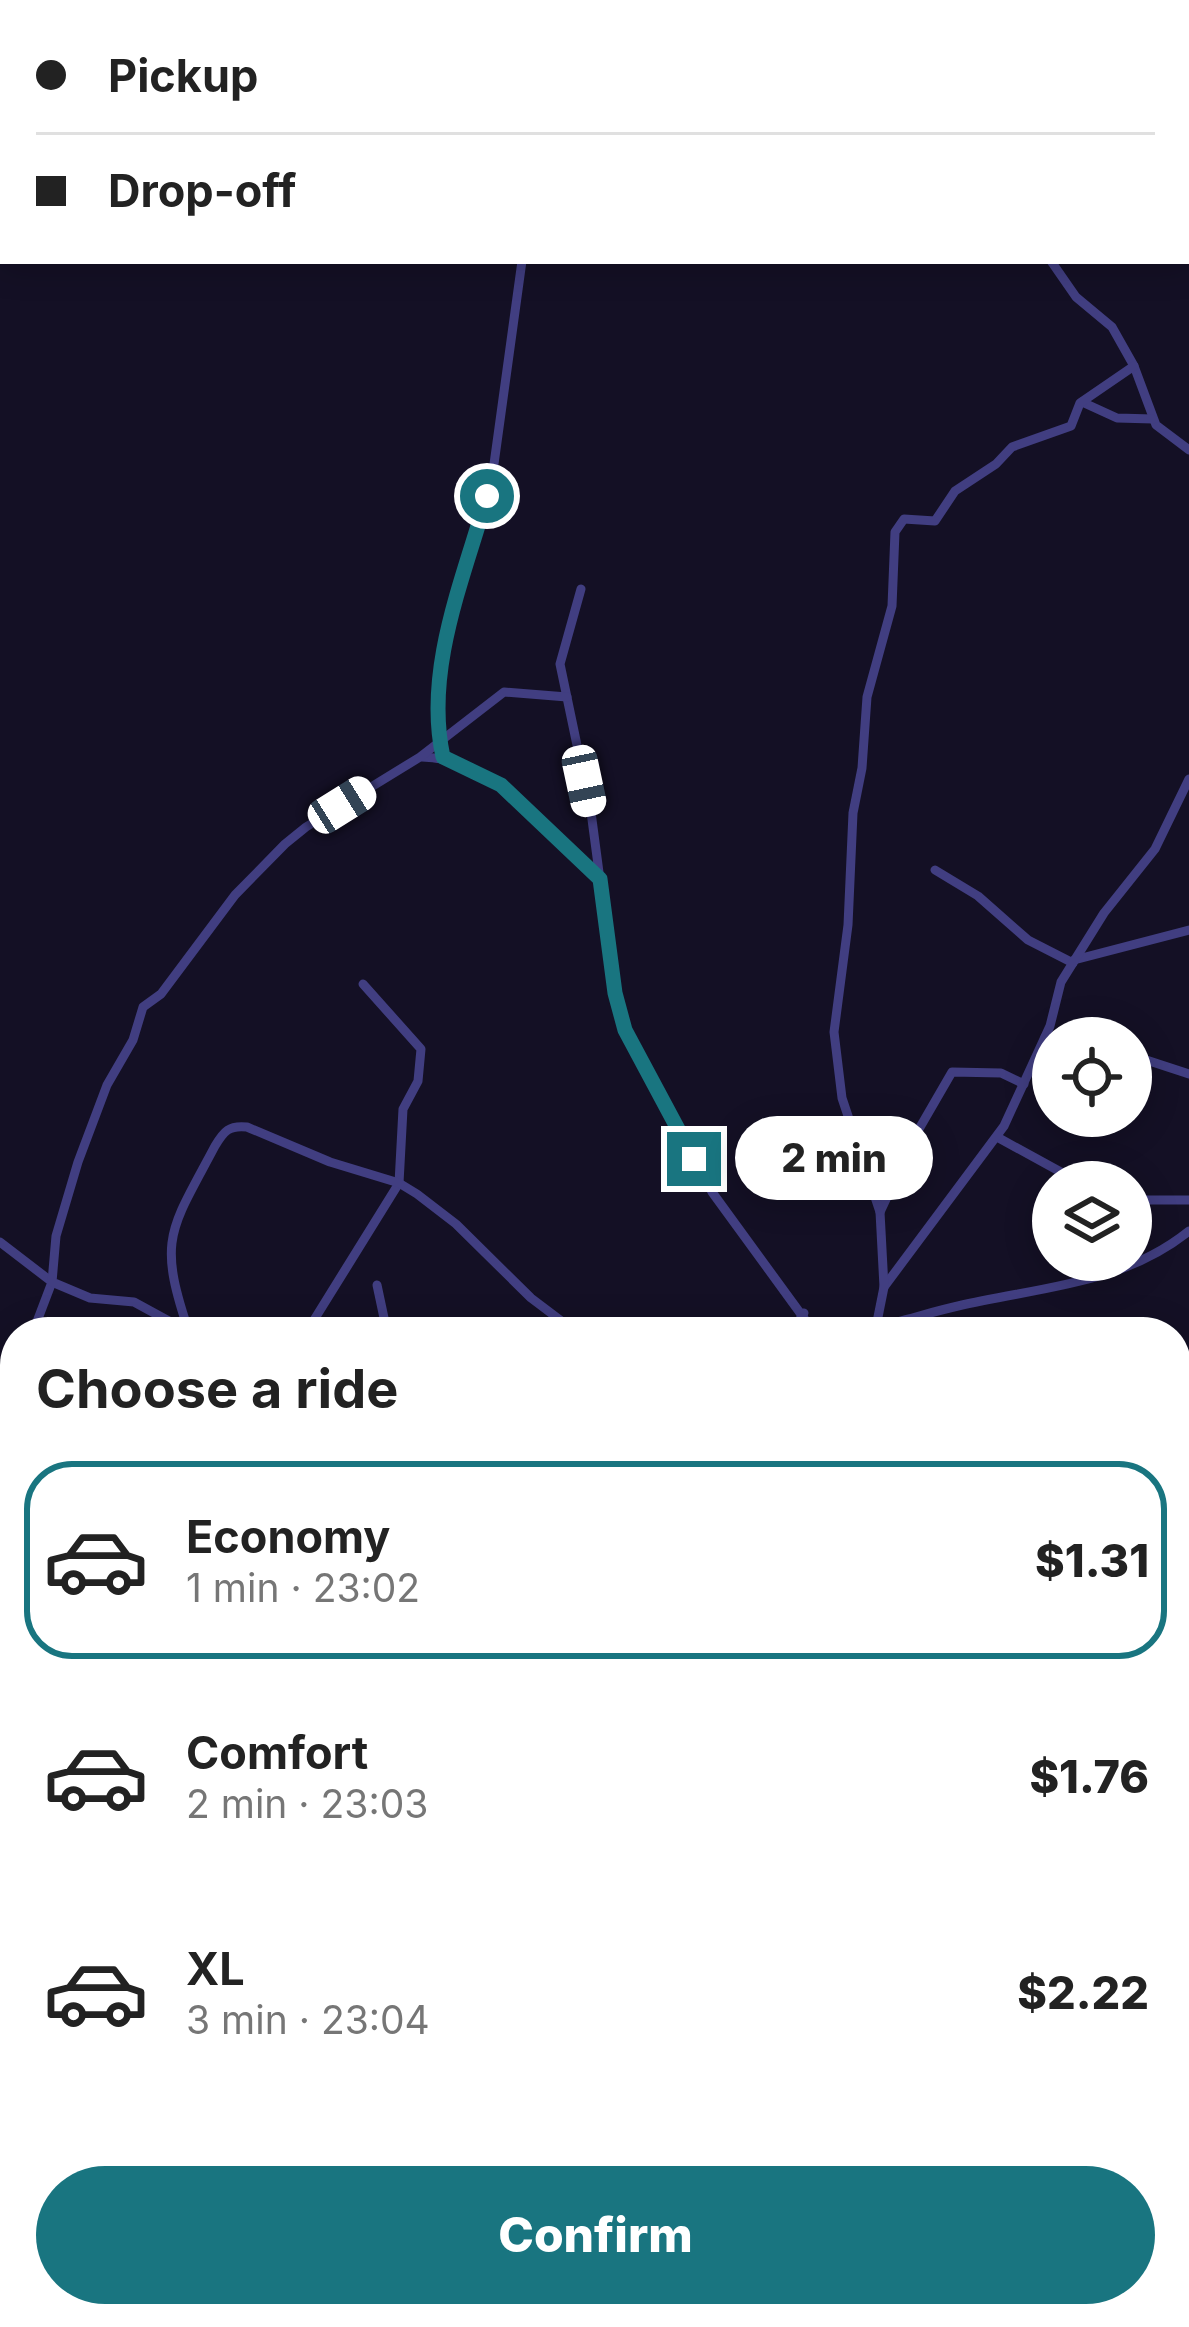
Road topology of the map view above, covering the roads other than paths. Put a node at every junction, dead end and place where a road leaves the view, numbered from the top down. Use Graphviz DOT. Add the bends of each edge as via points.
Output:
graph roads {
  1 [pos="522,264"];
  2 [pos="1053,264"];
  3 [pos="1134,366"];
  4 [pos="1082,402"];
  5 [pos="1153,419"];
  6 [pos="1189,450"];
  7 [pos="581,589"];
  8 [pos="567,697"];
  9 [pos="440,742"];
  10 [pos="420,757"];
  11 [pos="443,757"];
  12 [pos="1189,779"];
  13 [pos="935,870"];
  14 [pos="600,879"];
  15 [pos="1189,930"];
  16 [pos="1074,961"];
  17 [pos="363,984"];
  18 [pos="1050,1017"];
  19 [pos="1152,1062"];
  20 [pos="1032,1066"];
  21 [pos="1189,1074"];
  22 [pos="1024,1084"];
  23 [pos="997,1137"];
  24 [pos="1041,1161"];
  25 [pos="399,1183"];
  26 [pos="1152,1200"];
  27 [pos="1189,1200"];
  28 [pos="880,1212"];
  29 [pos="1189,1232"];
  30 [pos="0,1242"];
  31 [pos="52,1282"];
  32 [pos="377,1285"];
  33 [pos="884,1287"];
  34 [pos="804,1313"];
  35 [pos="39,1317"];
  36 [pos="162,1317"];
  37 [pos="184,1317"];
  38 [pos="316,1317"];
  39 [pos="384,1317"];
  40 [pos="556,1317"];
  41 [pos="801,1317"];
  42 [pos="806,1317"];
  43 [pos="878,1317"];
  44 [pos="920,1317"];
  1 -- 9 [label="street" via="494,464 440,658"];
  2 -- 3 [label="street" via="1112,327"];
  3 -- 4 [label="street"];
  3 -- 5 [label="street"];
  4 -- 5 [label="street" via="1117,418"];
  4 -- 28 [label="street" via="1072,426 1012,447 955,491 935,521 904,519 895,532 892,606 867,697 834,1032 842,1098"];
  5 -- 6 [label="street"];
  7 -- 8 [label="street" via="561,653"];
  8 -- 9 [label="street" via="503,692"];
  8 -- 14 [label="street"];
  9 -- 10 [label="street"];
  9 -- 11 [label="street"];
  10 -- 11 [label="street"];
  10 -- 31 [label="street" via="285,844 143,1007 78,1162"];
  11 -- 14 [label="street" via="501,785"];
  12 -- 16 [label="street" via="1159,843"];
  13 -- 16 [label="street" via="1028,940"];
  14 -- 34 [label="street" via="625,1030 712,1192"];
  15 -- 16 [label="street"];
  16 -- 18 [label="street"];
  17 -- 25 [label="street" via="422,1048 403,1109"];
  19 -- 21 [label="street"];
  20 -- 22 [label="street"];
  22 -- 23 [label="street"];
  22 -- 28 [label="street" via="1001,1073 952,1072"];
  23 -- 24 [label="street"];
  23 -- 33 [label="street"];
  25 -- 37 [label="street" via="247,1127 223,1132 172,1231 171,1281"];
  25 -- 38 [label="street"];
  25 -- 40 [label="street"];
  26 -- 27 [label="street"];
  28 -- 33 [label="street"];
  29 -- 44 [label="street" via="1143,1263 1090,1280"];
  30 -- 31 [label="street"];
  31 -- 35 [label="street"];
  31 -- 36 [label="street"];
  32 -- 39 [label="street"];
  33 -- 43 [label="street"];
  34 -- 41 [label="street"];
  34 -- 42 [label="street"];
}
